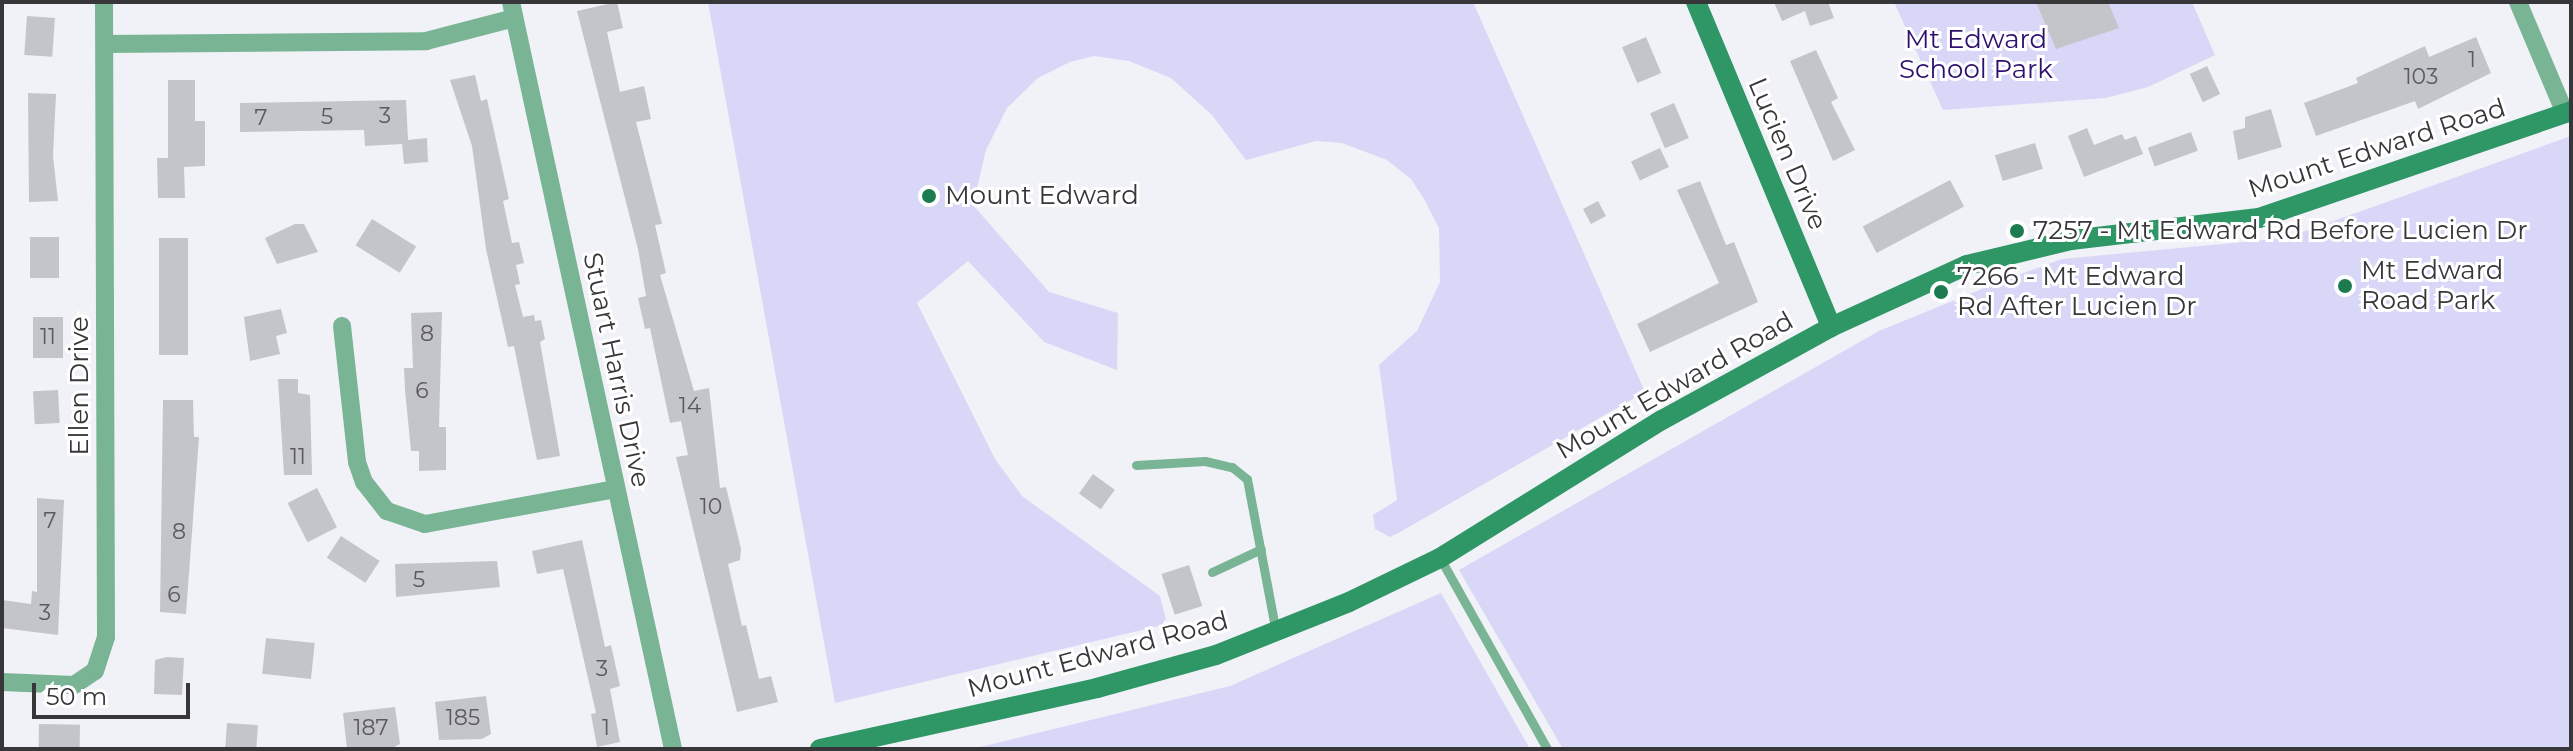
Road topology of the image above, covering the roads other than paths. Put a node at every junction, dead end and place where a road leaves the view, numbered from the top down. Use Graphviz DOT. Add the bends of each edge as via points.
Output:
graph roads {
  1 [pos="104,2"];
  2 [pos="1696,2"];
  3 [pos="2518,2"];
  4 [pos="512,10"];
  5 [pos="105,44"];
  6 [pos="2568,112"];
  7 [pos="342,326"];
  8 [pos="1831,327"];
  9 [pos="1136,465"];
  10 [pos="615,489"];
  11 [pos="1261,549"];
  12 [pos="1440,558"];
  13 [pos="1212,572"];
  14 [pos="1276,632"];
  15 [pos="2,682"];
  16 [pos="673,749"];
  17 [pos="820,749"];
  18 [pos="1547,749"];
  1 -- 5 [label="street, Ellen Drive"];
  2 -- 8 [label="street, Lucien Drive"];
  3 -- 6 [label="street"];
  4 -- 5 [label="street" via="426,41"];
  4 -- 10 [label="street, Stuart Harris Drive"];
  5 -- 15 [label="street, Ellen Drive" via="106,637 95,671 74,685"];
  6 -- 8 [label="street, Mount Edward Road" via="2259,218 2028,247 1967,265"];
  7 -- 10 [label="street" via="357,462 364,482 387,511 425,524"];
  8 -- 12 [label="street, Mount Edward Road" via="1662,420"];
  9 -- 11 [label="lane" via="1178,459 1232,467 1247,479"];
  10 -- 16 [label="street, Stuart Harris Drive"];
  11 -- 13 [label="lane"];
  11 -- 14 [label="lane"];
  12 -- 14 [label="street, Mount Edward Road"];
  12 -- 18 [label="lane"];
  14 -- 17 [label="street, Mount Edward Road" via="1097,688"];
}
